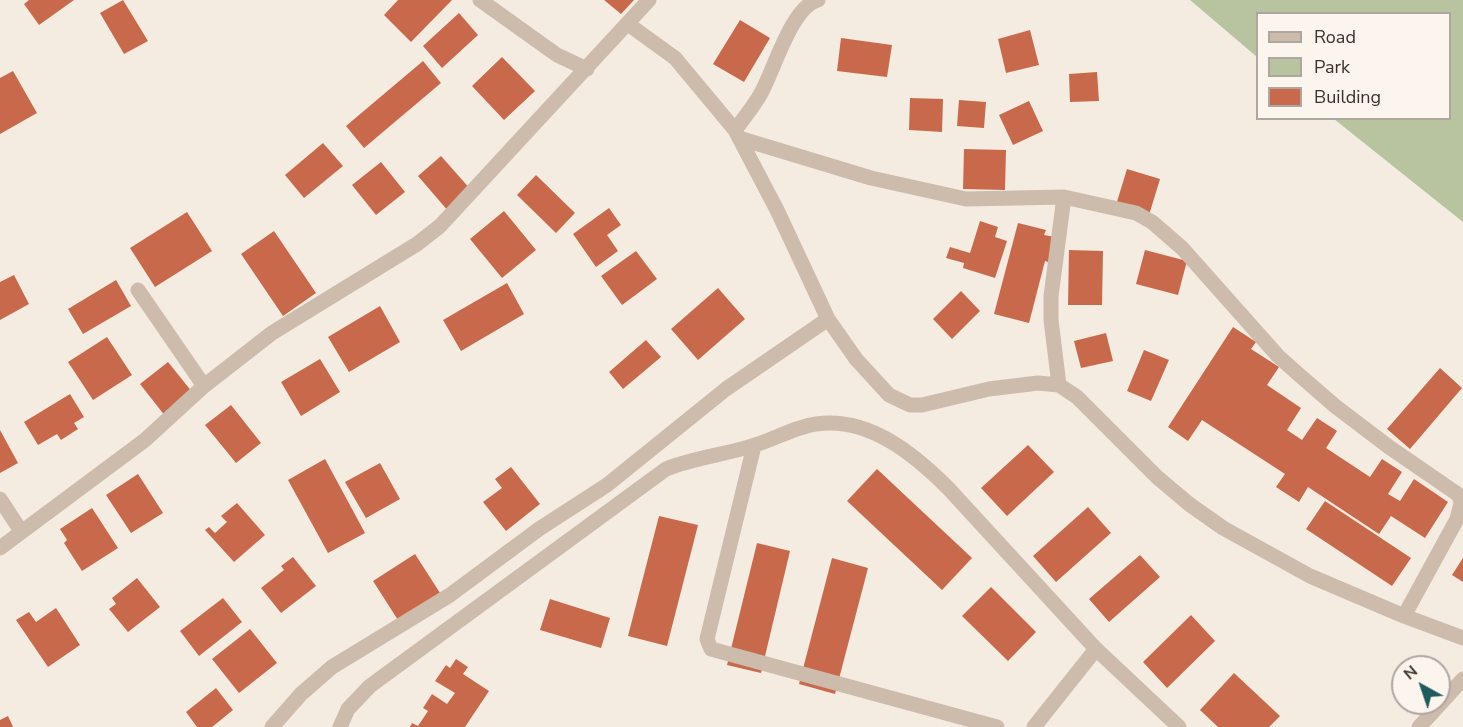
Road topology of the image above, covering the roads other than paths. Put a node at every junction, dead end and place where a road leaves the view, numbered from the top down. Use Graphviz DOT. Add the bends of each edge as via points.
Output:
graph roads {
  1 [pos="480,0"];
  2 [pos="650,0"];
  3 [pos="810,2"];
  4 [pos="628,24"];
  5 [pos="586,69"];
  6 [pos="738,134"];
  7 [pos="1064,197"];
  8 [pos="138,290"];
  9 [pos="828,319"];
  10 [pos="1059,385"];
  11 [pos="204,387"];
  12 [pos="754,446"];
  13 [pos="0,499"];
  14 [pos="21,531"];
  15 [pos="0,548"];
  16 [pos="1404,616"];
  17 [pos="1463,638"];
  18 [pos="1096,649"];
  19 [pos="1463,679"];
  20 [pos="1428,724"];
  21 [pos="272,727"];
  22 [pos="340,727"];
  23 [pos="997,727"];
  24 [pos="1034,727"];
  25 [pos="1179,727"];
  1 -- 5 [label="street" via="557,55"];
  2 -- 4 [label="street"];
  3 -- 6 [label="street" via="796,17"];
  4 -- 5 [label="street"];
  4 -- 6 [label="street" via="675,58"];
  5 -- 11 [label="street" via="440,226 272,333"];
  6 -- 7 [label="street" via="871,178 966,199"];
  6 -- 9 [label="street"];
  7 -- 10 [label="street" via="1051,320"];
  7 -- 16 [label="street" via="1136,213 1152,222 1182,248 1297,373 1380,441 1459,495 1458,519"];
  8 -- 11 [label="street"];
  9 -- 10 [label="street" via="873,380 889,395 910,405 989,389 1038,383"];
  9 -- 21 [label="street" via="726,389 607,485 538,529 450,595 332,667"];
  10 -- 16 [label="street" via="1077,397 1157,477 1223,528 1310,576"];
  11 -- 14 [label="street" via="145,440"];
  12 -- 18 [label="street" via="814,424 828,423 849,424 909,452 948,488"];
  12 -- 22 [label="street" via="682,462 647,481 370,686 348,709"];
  12 -- 23 [label="street" via="707,639 711,649"];
  13 -- 14 [label="street"];
  14 -- 15 [label="street"];
  16 -- 17 [label="street"];
  18 -- 24 [label="street"];
  18 -- 25 [label="street"];
  19 -- 20 [label="street"];
}
